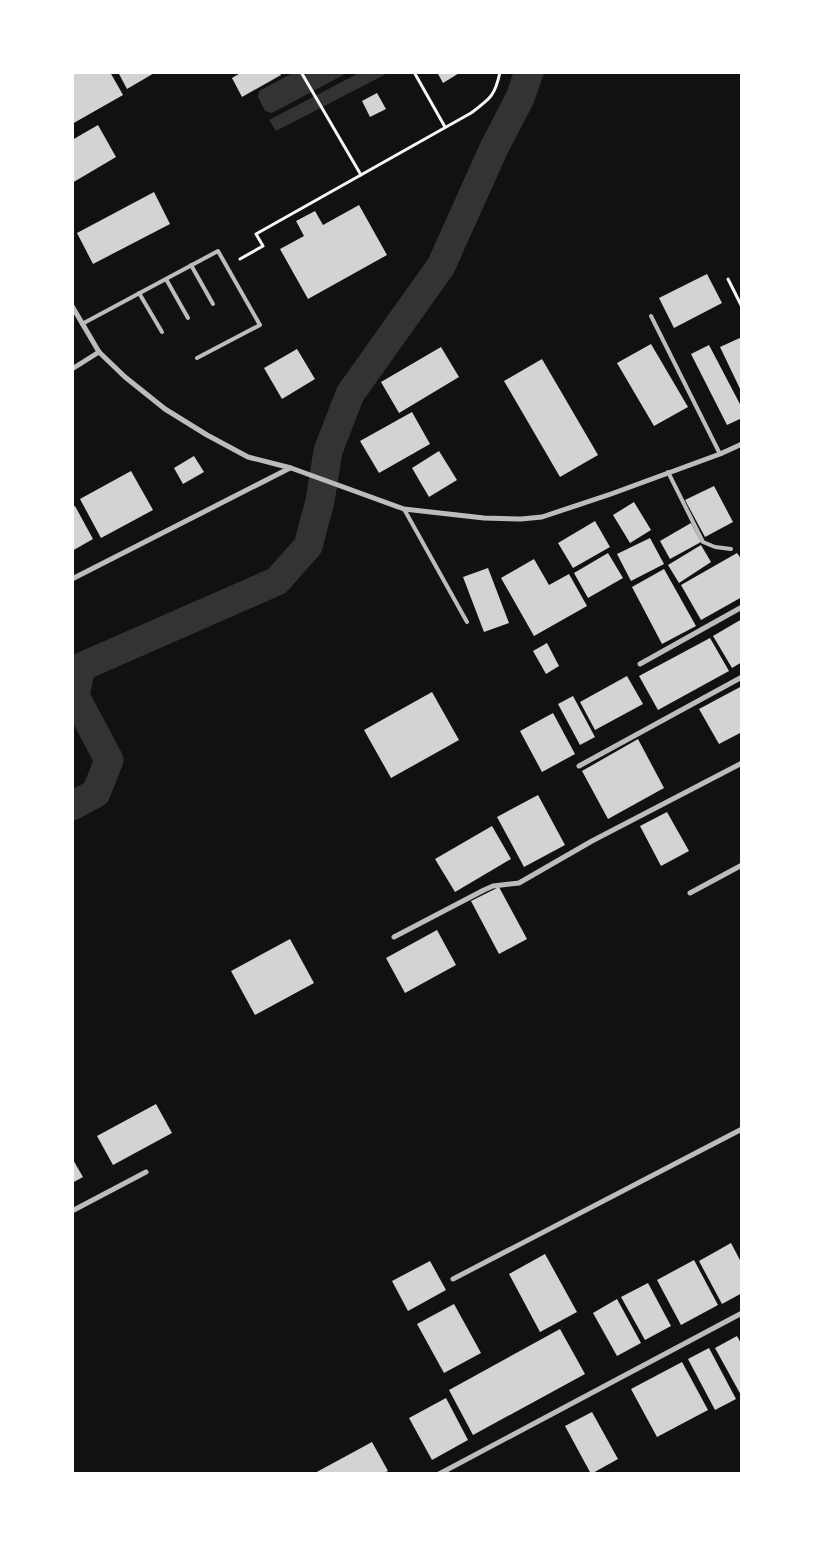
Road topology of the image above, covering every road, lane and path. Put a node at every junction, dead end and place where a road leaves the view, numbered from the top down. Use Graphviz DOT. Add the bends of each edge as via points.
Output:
graph roads {
  1 [pos="301,72"];
  2 [pos="500,72"];
  3 [pos="415,74"];
  4 [pos="445,127"];
  5 [pos="361,175"];
  6 [pos="191,265"];
  7 [pos="227,266"];
  8 [pos="166,279"];
  9 [pos="728,279"];
  10 [pos="140,293"];
  11 [pos="213,304"];
  12 [pos="72,306"];
  13 [pos="742,307"];
  14 [pos="651,316"];
  15 [pos="188,318"];
  16 [pos="82,324"];
  17 [pos="162,332"];
  18 [pos="99,352"];
  19 [pos="197,358"];
  20 [pos="72,369"];
  21 [pos="742,444"];
  22 [pos="720,454"];
  23 [pos="291,468"];
  24 [pos="668,472"];
  25 [pos="404,508"];
  26 [pos="731,549"];
  27 [pos="72,579"];
  28 [pos="742,607"];
  29 [pos="467,622"];
  30 [pos="640,664"];
  31 [pos="742,677"];
  32 [pos="742,763"];
  33 [pos="579,766"];
  34 [pos="742,865"];
  35 [pos="690,893"];
  36 [pos="394,937"];
  37 [pos="742,1129"];
  38 [pos="146,1172"];
  39 [pos="72,1211"];
  40 [pos="453,1279"];
  41 [pos="742,1313"];
  42 [pos="439,1474"];
  1 -- 5 [label="path"];
  2 -- 4 [label="path" via="496,90 488,101"];
  3 -- 4 [label="path"];
  4 -- 5 [label="path"];
  5 -- 7 [label="path" via="256,234 263,246"];
  6 -- 7 [label="lane" via="218,251"];
  6 -- 8 [label="lane"];
  6 -- 11 [label="lane"];
  7 -- 19 [label="lane" via="260,325"];
  8 -- 10 [label="lane"];
  8 -- 15 [label="lane"];
  9 -- 13 [label="path"];
  10 -- 16 [label="lane"];
  10 -- 17 [label="lane"];
  12 -- 16 [label="street"];
  14 -- 22 [label="lane"];
  16 -- 18 [label="street"];
  18 -- 20 [label="street"];
  18 -- 23 [label="street" via="165,409 207,435 248,457"];
  21 -- 22 [label="street"];
  22 -- 24 [label="street"];
  23 -- 25 [label="street"];
  23 -- 27 [label="street"];
  24 -- 25 [label="street" via="542,517 484,518"];
  24 -- 26 [label="lane" via="703,542"];
  25 -- 29 [label="lane"];
  28 -- 30 [label="street"];
  31 -- 33 [label="street"];
  32 -- 36 [label="street" via="519,883 493,886"];
  34 -- 35 [label="street"];
  37 -- 40 [label="street"];
  38 -- 39 [label="street"];
  41 -- 42 [label="street"];
}
